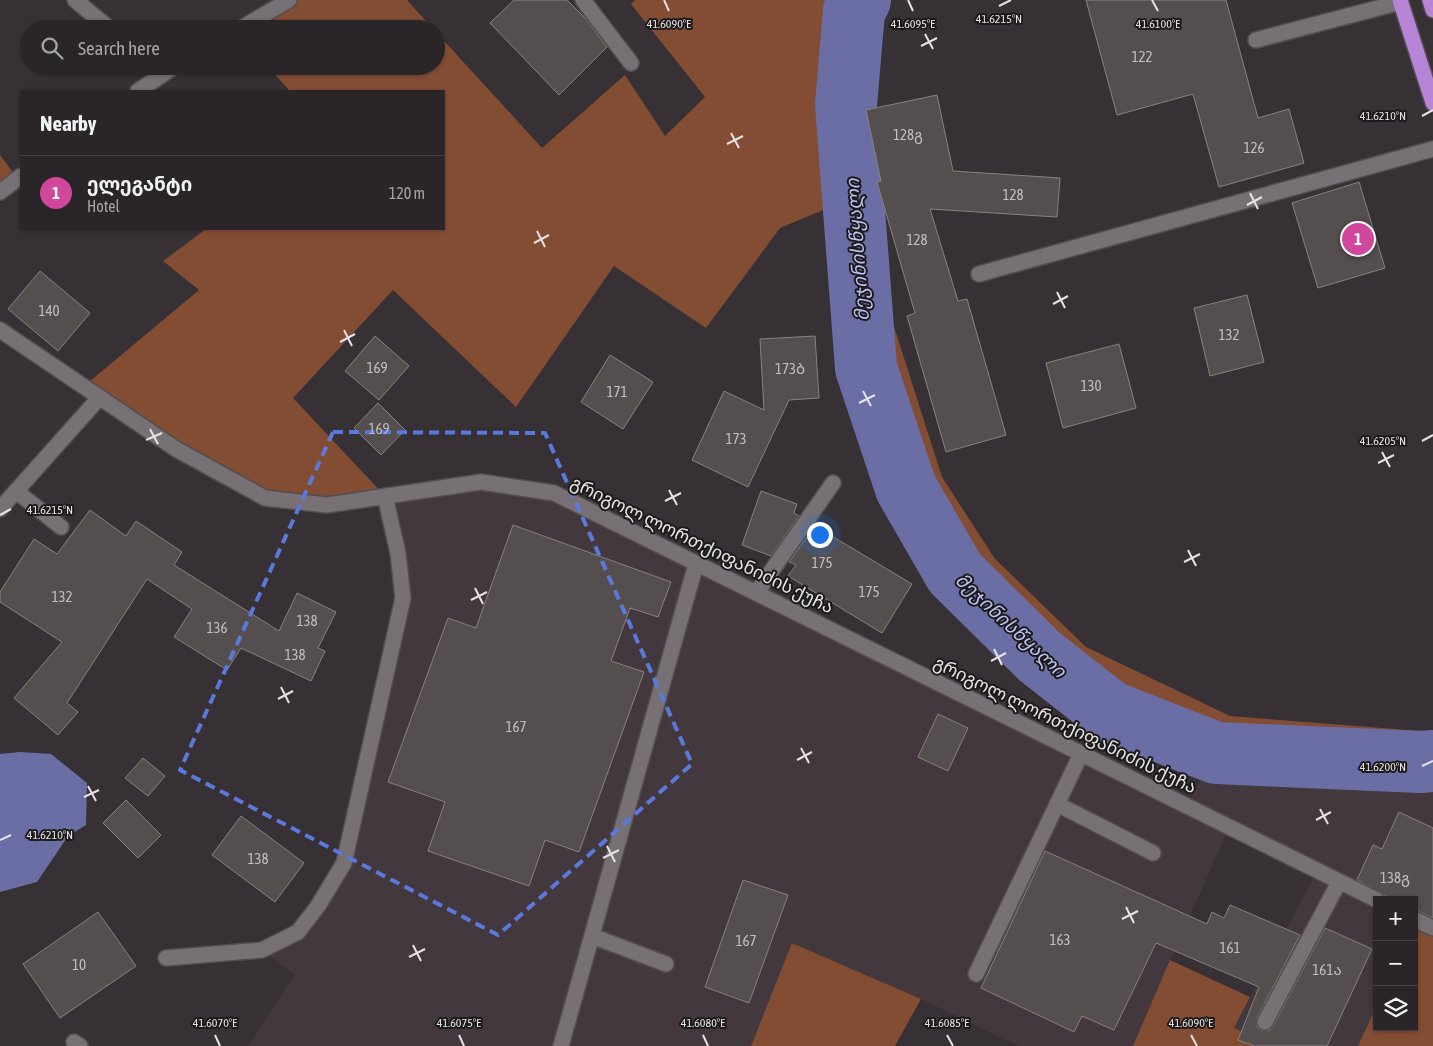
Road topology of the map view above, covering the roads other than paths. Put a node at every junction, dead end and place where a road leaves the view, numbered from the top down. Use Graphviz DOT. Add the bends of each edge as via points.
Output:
graph roads {
  1 [pos="75,0"];
  2 [pos="289,0"];
  3 [pos="583,0"];
  4 [pos="1430,0"];
  5 [pos="1400,1"];
  6 [pos="1433,10"];
  7 [pos="99,20"];
  8 [pos="255,20"];
  9 [pos="1256,40"];
  10 [pos="631,63"];
  11 [pos="158,75"];
  12 [pos="139,90"];
  13 [pos="1433,103"];
  14 [pos="1433,149"];
  15 [pos="20,177"];
  16 [pos="0,192"];
  17 [pos="979,274"];
  18 [pos="0,330"];
  19 [pos="100,397"];
  20 [pos="833,483"];
  21 [pos="16,491"];
  22 [pos="385,496"];
  23 [pos="0,509"];
  24 [pos="61,527"];
  25 [pos="696,564"];
  26 [pos="756,593"];
  27 [pos="1081,754"];
  28 [pos="1057,804"];
  29 [pos="1153,853"];
  30 [pos="1340,882"];
  31 [pos="1373,898"];
  32 [pos="1418,921"];
  33 [pos="1433,928"];
  34 [pos="592,936"];
  35 [pos="166,958"];
  36 [pos="666,964"];
  37 [pos="976,974"];
  38 [pos="1265,1022"];
  39 [pos="561,1046"];
  1 -- 7 [label="street"];
  2 -- 8 [label="street"];
  3 -- 10 [label="street"];
  4 -- 6 [label="highway"];
  5 -- 9 [label="street"];
  5 -- 13 [label="highway"];
  11 -- 12 [label="street"];
  14 -- 17 [label="street"];
  15 -- 16 [label="street"];
  18 -- 19 [label="street, გრიგოლ ლორთქიფანიძის ქუჩა"];
  19 -- 21 [label="street"];
  19 -- 22 [label="street, გრიგოლ ლორთქიფანიძის ქუჩა" via="176,449 265,498 327,505"];
  20 -- 26 [label="street"];
  21 -- 23 [label="street"];
  21 -- 24 [label="street"];
  22 -- 25 [label="street, გრიგოლ ლორთქიფანიძის ქუჩა" via="481,482 554,493"];
  22 -- 35 [label="street" via="398,553 403,598 344,863 298,932 262,950"];
  25 -- 26 [label="street, გრიგოლ ლორთქიფანიძის ქუჩა"];
  25 -- 34 [label="street"];
  26 -- 27 [label="street, გრიგოლ ლორთქიფანიძის ქუჩა"];
  27 -- 28 [label="street"];
  27 -- 30 [label="street, გრიგოლ ლორთქიფანიძის ქუჩა"];
  28 -- 29 [label="street"];
  28 -- 37 [label="street"];
  30 -- 31 [label="street, გრიგოლ ლორთქიფანიძის ქუჩა"];
  30 -- 38 [label="street"];
  32 -- 33 [label="street"];
  34 -- 36 [label="street"];
  34 -- 39 [label="street"];
}
